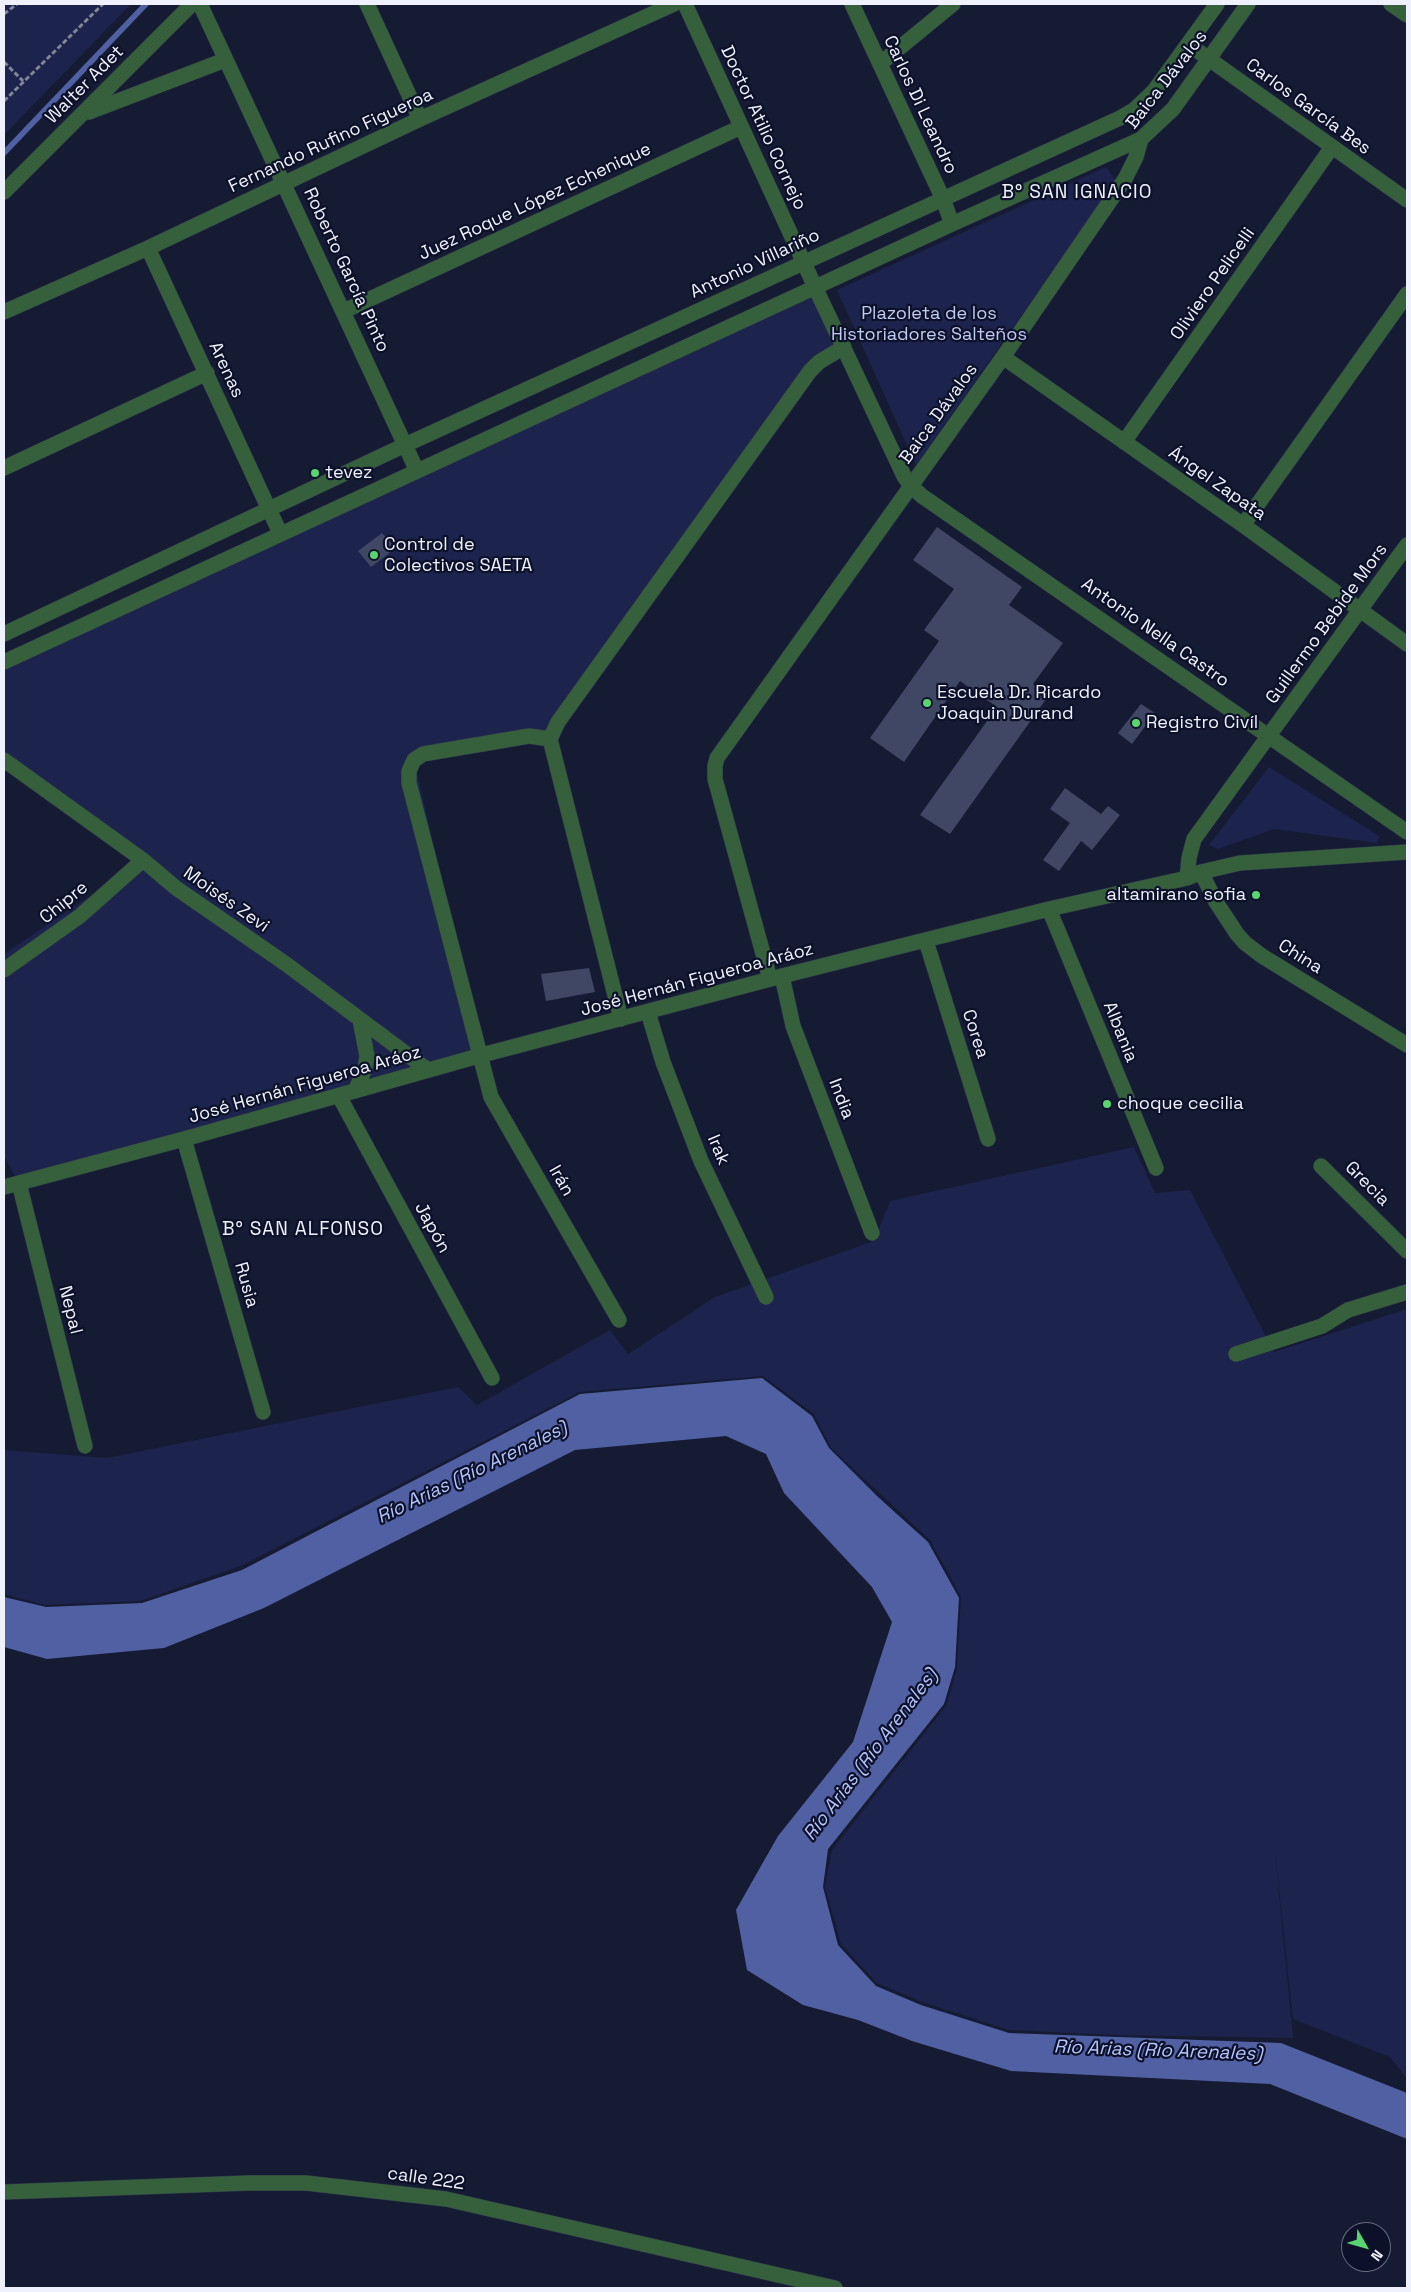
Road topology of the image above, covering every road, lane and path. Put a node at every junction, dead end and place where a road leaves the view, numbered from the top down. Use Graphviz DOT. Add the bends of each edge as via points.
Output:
graph roads {
  1 [pos="17,4"];
  2 [pos="103,4"];
  3 [pos="192,4"];
  4 [pos="200,4"];
  5 [pos="366,4"];
  6 [pos="674,4"];
  7 [pos="685,4"];
  8 [pos="852,4"];
  9 [pos="953,4"];
  10 [pos="1217,4"];
  11 [pos="1248,4"];
  12 [pos="1391,4"];
  13 [pos="4,14"];
  14 [pos="1407,15"];
  15 [pos="1188,44"];
  16 [pos="1209,59"];
  17 [pos="225,60"];
  18 [pos="4,62"];
  19 [pos="881,64"];
  20 [pos="23,81"];
  21 [pos="4,101"];
  22 [pos="83,114"];
  23 [pos="420,119"];
  24 [pos="741,127"];
  25 [pos="1141,139"];
  26 [pos="1332,147"];
  27 [pos="285,183"];
  28 [pos="4,192"];
  29 [pos="942,199"];
  30 [pos="1407,200"];
  31 [pos="952,224"];
  32 [pos="148,248"];
  33 [pos="805,261"];
  34 [pos="815,287"];
  35 [pos="1407,294"];
  36 [pos="344,311"];
  37 [pos="4,312"];
  38 [pos="844,347"];
  39 [pos="1003,357"];
  40 [pos="207,373"];
  41 [pos="1124,442"];
  42 [pos="405,445"];
  43 [pos="4,468"];
  44 [pos="417,471"];
  45 [pos="910,485"];
  46 [pos="270,509"];
  47 [pos="1243,525"];
  48 [pos="280,534"];
  49 [pos="1407,545"];
  50 [pos="1360,610"];
  51 [pos="4,634"];
  52 [pos="1407,644"];
  53 [pos="4,662"];
  54 [pos="1270,735"];
  55 [pos="550,738"];
  56 [pos="725,747"];
  57 [pos="4,760"];
  58 [pos="1378,813"];
  59 [pos="1407,832"];
  60 [pos="1407,852"];
  61 [pos="143,860"];
  62 [pos="1201,872"];
  63 [pos="1187,878"];
  64 [pos="1050,909"];
  65 [pos="926,941"];
  66 [pos="4,970"];
  67 [pos="776,978"];
  68 [pos="648,1012"];
  69 [pos="621,1019"];
  70 [pos="360,1020"];
  71 [pos="1407,1045"];
  72 [pos="482,1055"];
  73 [pos="428,1070"];
  74 [pos="355,1091"];
  75 [pos="339,1096"];
  76 [pos="184,1139"];
  77 [pos="988,1139"];
  78 [pos="1322,1166"];
  79 [pos="1156,1168"];
  80 [pos="19,1183"];
  81 [pos="4,1187"];
  82 [pos="872,1233"];
  83 [pos="1407,1251"];
  84 [pos="1407,1292"];
  85 [pos="766,1297"];
  86 [pos="619,1320"];
  87 [pos="1236,1354"];
  88 [pos="492,1378"];
  89 [pos="263,1412"];
  90 [pos="85,1446"];
  91 [pos="4,2192"];
  92 [pos="835,2288"];
  1 -- 13 [label="path"];
  2 -- 20 [label="path"];
  3 -- 22 [label="street, Walter Adet"];
  4 -- 17 [label="street, Roberto García Pinto"];
  5 -- 23 [label="street"];
  6 -- 23 [label="street, Fernando Rufino Figueroa"];
  7 -- 24 [label="street, Doctor Atilio Cornejo"];
  8 -- 19 [label="street, Carlos Di Leandro"];
  9 -- 19 [label="street"];
  10 -- 15 [label="street, Antonio Villariño"];
  11 -- 16 [label="street, Baica Dávalos"];
  12 -- 14 [label="street"];
  15 -- 16 [label="street, Carlos García Bes"];
  15 -- 29 [label="street, Antonio Villariño" via="1154,91 1134,110"];
  16 -- 25 [label="street, Baica Dávalos" via="1173,108"];
  16 -- 26 [label="street, Carlos García Bes"];
  17 -- 22 [label="street"];
  17 -- 27 [label="street, Roberto García Pinto"];
  18 -- 20 [label="path"];
  19 -- 29 [label="street, Carlos Di Leandro"];
  20 -- 21 [label="path"];
  22 -- 28 [label="street, Walter Adet"];
  23 -- 27 [label="street, Fernando Rufino Figueroa"];
  24 -- 33 [label="street, Doctor Atilio Cornejo"];
  24 -- 36 [label="street, Juez Roque López Echenique"];
  25 -- 31 [label="street"];
  25 -- 39 [label="street, Baica Dávalos" via="1125,179"];
  26 -- 30 [label="street, Carlos García Bes"];
  26 -- 41 [label="street, Oliviero Pelicelli"];
  27 -- 32 [label="street, Fernando Rufino Figueroa"];
  27 -- 36 [label="street, Roberto García Pinto"];
  29 -- 31 [label="street, Carlos Di Leandro"];
  29 -- 33 [label="street, Antonio Villariño"];
  31 -- 34 [label="street"];
  32 -- 37 [label="street, Fernando Rufino Figueroa"];
  32 -- 40 [label="street, Arenas"];
  33 -- 34 [label="street, Doctor Atilio Cornejo"];
  33 -- 42 [label="street, Antonio Villariño"];
  34 -- 38 [label="street, Doctor Atilio Cornejo"];
  34 -- 44 [label="street"];
  35 -- 47 [label="street"];
  36 -- 42 [label="street, Roberto García Pinto"];
  38 -- 45 [label="street, Doctor Atilio Cornejo"];
  38 -- 55 [label="street" via="810,371 558,722"];
  39 -- 41 [label="street, Ángel Zapata"];
  39 -- 45 [label="street, Baica Dávalos"];
  40 -- 43 [label="street"];
  40 -- 46 [label="street, Arenas"];
  41 -- 47 [label="street, Ángel Zapata"];
  42 -- 44 [label="street, Roberto García Pinto"];
  42 -- 46 [label="street, Antonio Villariño"];
  44 -- 48 [label="street"];
  45 -- 54 [label="street, Antonio Nella Castro"];
  45 -- 56 [label="street, Baica Dávalos"];
  46 -- 48 [label="street, Arenas"];
  46 -- 51 [label="street, Antonio Villariño"];
  47 -- 50 [label="street, Ángel Zapata"];
  48 -- 53 [label="street"];
  49 -- 50 [label="street, Guillermo Bebide Mors"];
  50 -- 52 [label="street, Ángel Zapata"];
  50 -- 54 [label="street, Guillermo Bebide Mors"];
  54 -- 58 [label="street, Antonio Nella Castro"];
  54 -- 63 [label="street, Guillermo Bebide Mors" via="1194,839"];
  55 -- 69 [label="street"];
  55 -- 72 [label="street, Irán" via="529,736 423,754 414,760 409,771"];
  56 -- 67 [label="street, India" via="715,766 715,778"];
  57 -- 61 [label="street, Moisés Zevi"];
  58 -- 59 [label="street, Antonio Nella Castro"];
  58 -- 60 [label="street, Antonio Nella Castro"];
  60 -- 62 [label="street, José Hernán Figueroa Aráoz" via="1240,863"];
  61 -- 66 [label="street, Chipre" via="80,916"];
  61 -- 70 [label="street, Moisés Zevi" via="176,888"];
  62 -- 63 [label="street, José Hernán Figueroa Aráoz"];
  62 -- 71 [label="street, China" via="1216,902 1245,943"];
  63 -- 64 [label="street, José Hernán Figueroa Aráoz"];
  64 -- 65 [label="street, José Hernán Figueroa Aráoz"];
  64 -- 79 [label="street, Albania"];
  65 -- 67 [label="street, José Hernán Figueroa Aráoz"];
  65 -- 77 [label="street, Corea"];
  67 -- 68 [label="street, José Hernán Figueroa Aráoz"];
  67 -- 82 [label="street, India"];
  68 -- 69 [label="street, José Hernán Figueroa Aráoz"];
  68 -- 85 [label="street, Irak" via="663,1062 701,1161"];
  69 -- 72 [label="street, José Hernán Figueroa Aráoz"];
  70 -- 73 [label="street, Moisés Zevi"];
  70 -- 74 [label="street" via="367,1056"];
  72 -- 73 [label="street, José Hernán Figueroa Aráoz"];
  72 -- 86 [label="street, Irán" via="491,1097"];
  73 -- 74 [label="street, José Hernán Figueroa Aráoz"];
  74 -- 75 [label="street, José Hernán Figueroa Aráoz"];
  75 -- 76 [label="street, José Hernán Figueroa Aráoz"];
  75 -- 88 [label="street, Japón"];
  76 -- 80 [label="street, José Hernán Figueroa Aráoz"];
  76 -- 89 [label="street, Rusia"];
  78 -- 83 [label="street, Grecia"];
  80 -- 81 [label="street, José Hernán Figueroa Aráoz"];
  80 -- 90 [label="street, Nepal"];
  84 -- 87 [label="street" via="1348,1310 1322,1326"];
  91 -- 92 [label="street, calle 222" via="306,2183 446,2199"];
}
